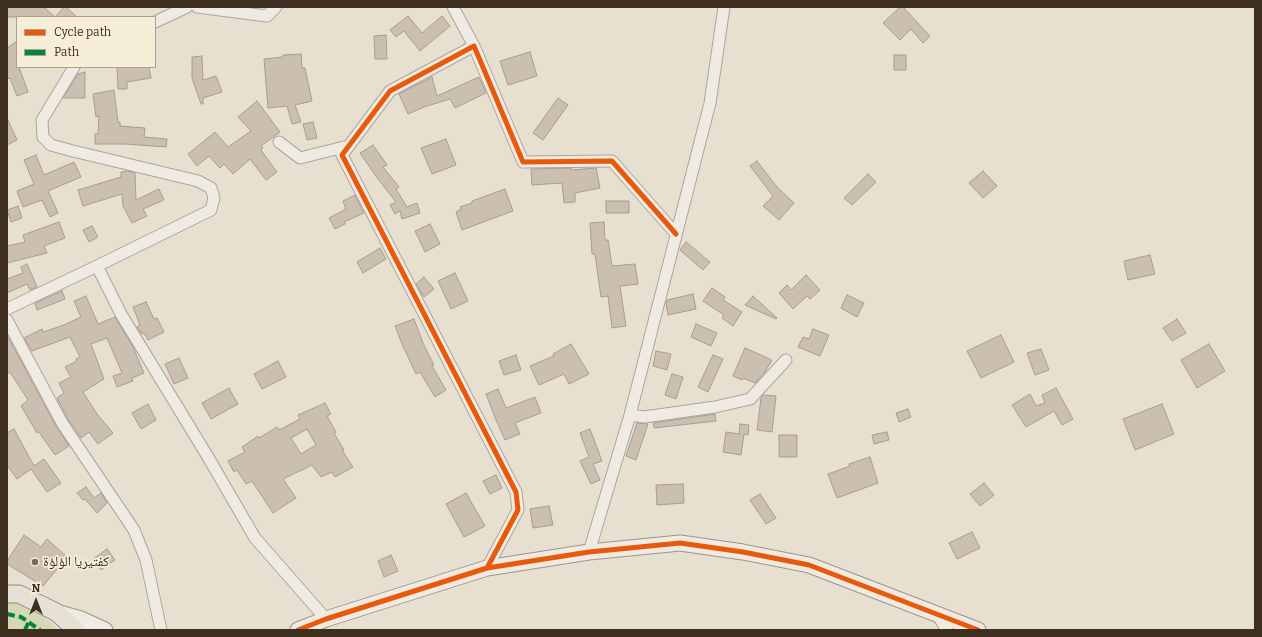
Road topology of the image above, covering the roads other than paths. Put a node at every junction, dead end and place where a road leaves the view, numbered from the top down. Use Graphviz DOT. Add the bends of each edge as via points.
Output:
graph roads {
  1 [pos="187,7"];
  2 [pos="197,7"];
  3 [pos="276,7"];
  4 [pos="453,7"];
  5 [pos="724,7"];
  6 [pos="156,22"];
  7 [pos="474,46"];
  8 [pos="73,68"];
  9 [pos="279,142"];
  10 [pos="348,146"];
  11 [pos="676,234"];
  12 [pos="97,266"];
  13 [pos="7,309"];
  14 [pos="7,320"];
  15 [pos="786,360"];
  16 [pos="630,415"];
  17 [pos="589,552"];
  18 [pos="487,568"];
  19 [pos="11,591"];
  20 [pos="56,612"];
  21 [pos="937,614"];
  22 [pos="326,620"];
  23 [pos="76,630"];
  24 [pos="106,630"];
  25 [pos="161,630"];
  26 [pos="298,630"];
  27 [pos="947,630"];
  28 [pos="978,630"];
  1 -- 6 [label="street"];
  2 -- 3 [label="street" via="267,16"];
  4 -- 7 [label="street"];
  5 -- 11 [label="street" via="710,103"];
  7 -- 10 [label="street" via="390,91"];
  7 -- 11 [label="street" via="523,162 612,161"];
  8 -- 12 [label="street" via="42,120 44,137 52,145 198,181 211,188 214,198 211,210"];
  9 -- 10 [label="street" via="300,158"];
  10 -- 18 [label="street" via="342,155 516,492 518,510"];
  11 -- 16 [label="street"];
  12 -- 13 [label="street"];
  12 -- 22 [label="street" via="121,314 255,538"];
  14 -- 25 [label="street" via="62,423 134,530 146,560"];
  15 -- 16 [label="street" via="750,399 644,417"];
  16 -- 17 [label="street"];
  17 -- 18 [label="street"];
  17 -- 21 [label="street" via="680,543 743,552 808,565"];
  18 -- 22 [label="street"];
  19 -- 20 [label="main road"];
  20 -- 23 [label="main road"];
  20 -- 24 [label="street"];
  21 -- 27 [label="street"];
  21 -- 28 [label="street"];
  22 -- 26 [label="street"];
}
